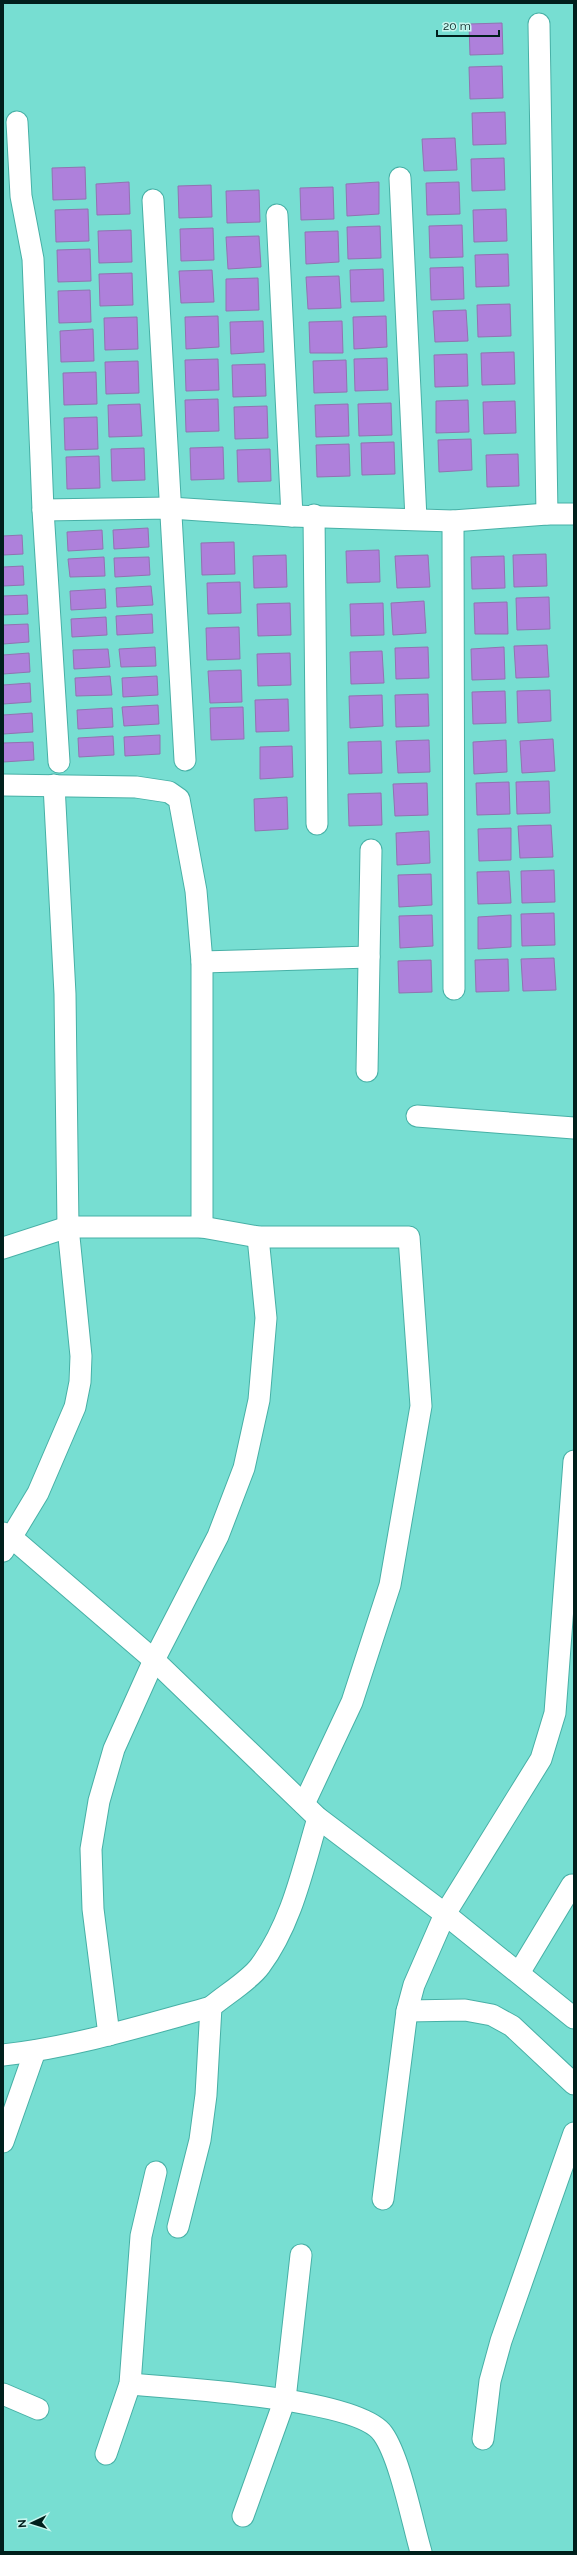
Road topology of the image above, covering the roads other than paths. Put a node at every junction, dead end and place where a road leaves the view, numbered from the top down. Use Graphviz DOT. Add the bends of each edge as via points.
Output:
graph roads {
  1 [pos="539,24"];
  2 [pos="17,122"];
  3 [pos="400,178"];
  4 [pos="153,200"];
  5 [pos="276,215"];
  6 [pos="170,508"];
  7 [pos="43,510"];
  8 [pos="547,514"];
  9 [pos="574,514"];
  10 [pos="314,515"];
  11 [pos="292,516"];
  12 [pos="416,519"];
  13 [pos="453,521"];
  14 [pos="574,526"];
  15 [pos="185,760"];
  16 [pos="59,762"];
  17 [pos="3,785"];
  18 [pos="54,785"];
  19 [pos="317,824"];
  20 [pos="371,850"];
  21 [pos="369,957"];
  22 [pos="202,962"];
  23 [pos="454,989"];
  24 [pos="367,1071"];
  25 [pos="417,1116"];
  26 [pos="574,1128"];
  27 [pos="68,1227"];
  28 [pos="202,1227"];
  29 [pos="258,1237"];
  30 [pos="3,1248"];
  31 [pos="574,1461"];
  32 [pos="6,1540"];
  33 [pos="154,1660"];
  34 [pos="311,1811"];
  35 [pos="572,1885"];
  36 [pos="445,1914"];
  37 [pos="519,1973"];
  38 [pos="211,2007"];
  39 [pos="407,2011"];
  40 [pos="574,2018"];
  41 [pos="109,2035"];
  42 [pos="35,2051"];
  43 [pos="3,2054"];
  44 [pos="574,2084"];
  45 [pos="574,2132"];
  46 [pos="3,2142"];
  47 [pos="156,2172"];
  48 [pos="383,2199"];
  49 [pos="178,2227"];
  50 [pos="301,2255"];
  51 [pos="130,2384"];
  52 [pos="3,2394"];
  53 [pos="285,2399"];
  54 [pos="38,2408"];
  55 [pos="483,2439"];
  56 [pos="106,2454"];
  57 [pos="243,2516"];
  58 [pos="421,2552"];
  1 -- 8 [label="street"];
  2 -- 7 [label="street" via="21,196 33,259"];
  3 -- 12 [label="street"];
  4 -- 6 [label="street"];
  5 -- 11 [label="street"];
  6 -- 7 [label="street"];
  6 -- 11 [label="street"];
  6 -- 15 [label="street"];
  7 -- 16 [label="street"];
  8 -- 9 [label="street"];
  8 -- 13 [label="street"];
  9 -- 14 [label="street"];
  10 -- 11 [label="street"];
  10 -- 12 [label="street"];
  10 -- 19 [label="street"];
  12 -- 13 [label="street"];
  13 -- 23 [label="street"];
  17 -- 18 [label="street"];
  18 -- 22 [label="street" via="136,786 169,792 179,799 196,891"];
  18 -- 27 [label="street" via="65,994"];
  20 -- 21 [label="street"];
  21 -- 22 [label="street"];
  21 -- 24 [label="street"];
  22 -- 28 [label="street"];
  25 -- 26 [label="street"];
  27 -- 28 [label="street"];
  27 -- 30 [label="street"];
  27 -- 32 [label="street" via="81,1356 80,1382 75,1407 38,1493"];
  28 -- 29 [label="street"];
  29 -- 33 [label="street" via="266,1318 259,1400 244,1468 218,1536"];
  29 -- 34 [label="street" via="409,1237 421,1406 390,1585 352,1702"];
  31 -- 36 [label="street" via="555,1713 541,1759"];
  32 -- 33 [label="street"];
  33 -- 34 [label="street"];
  33 -- 41 [label="street" via="114,1749 99,1801 91,1849 94,1910"];
  34 -- 36 [label="street"];
  34 -- 38 [label="street" via="289,1913 260,1966"];
  35 -- 37 [label="street"];
  36 -- 37 [label="street"];
  36 -- 39 [label="street" via="414,1985"];
  37 -- 40 [label="street"];
  38 -- 41 [label="street"];
  38 -- 49 [label="street" via="206,2095 200,2140"];
  39 -- 44 [label="street" via="465,2010 492,2015 512,2026"];
  39 -- 48 [label="street"];
  41 -- 42 [label="street"];
  42 -- 43 [label="street"];
  42 -- 46 [label="street"];
  45 -- 55 [label="street" via="501,2341 490,2381"];
  47 -- 51 [label="street" via="141,2236"];
  50 -- 53 [label="street"];
  51 -- 53 [label="street"];
  51 -- 56 [label="street"];
  52 -- 54 [label="street"];
  53 -- 57 [label="street"];
  53 -- 58 [label="street" via="363,2418 383,2433 391,2450"];
}
